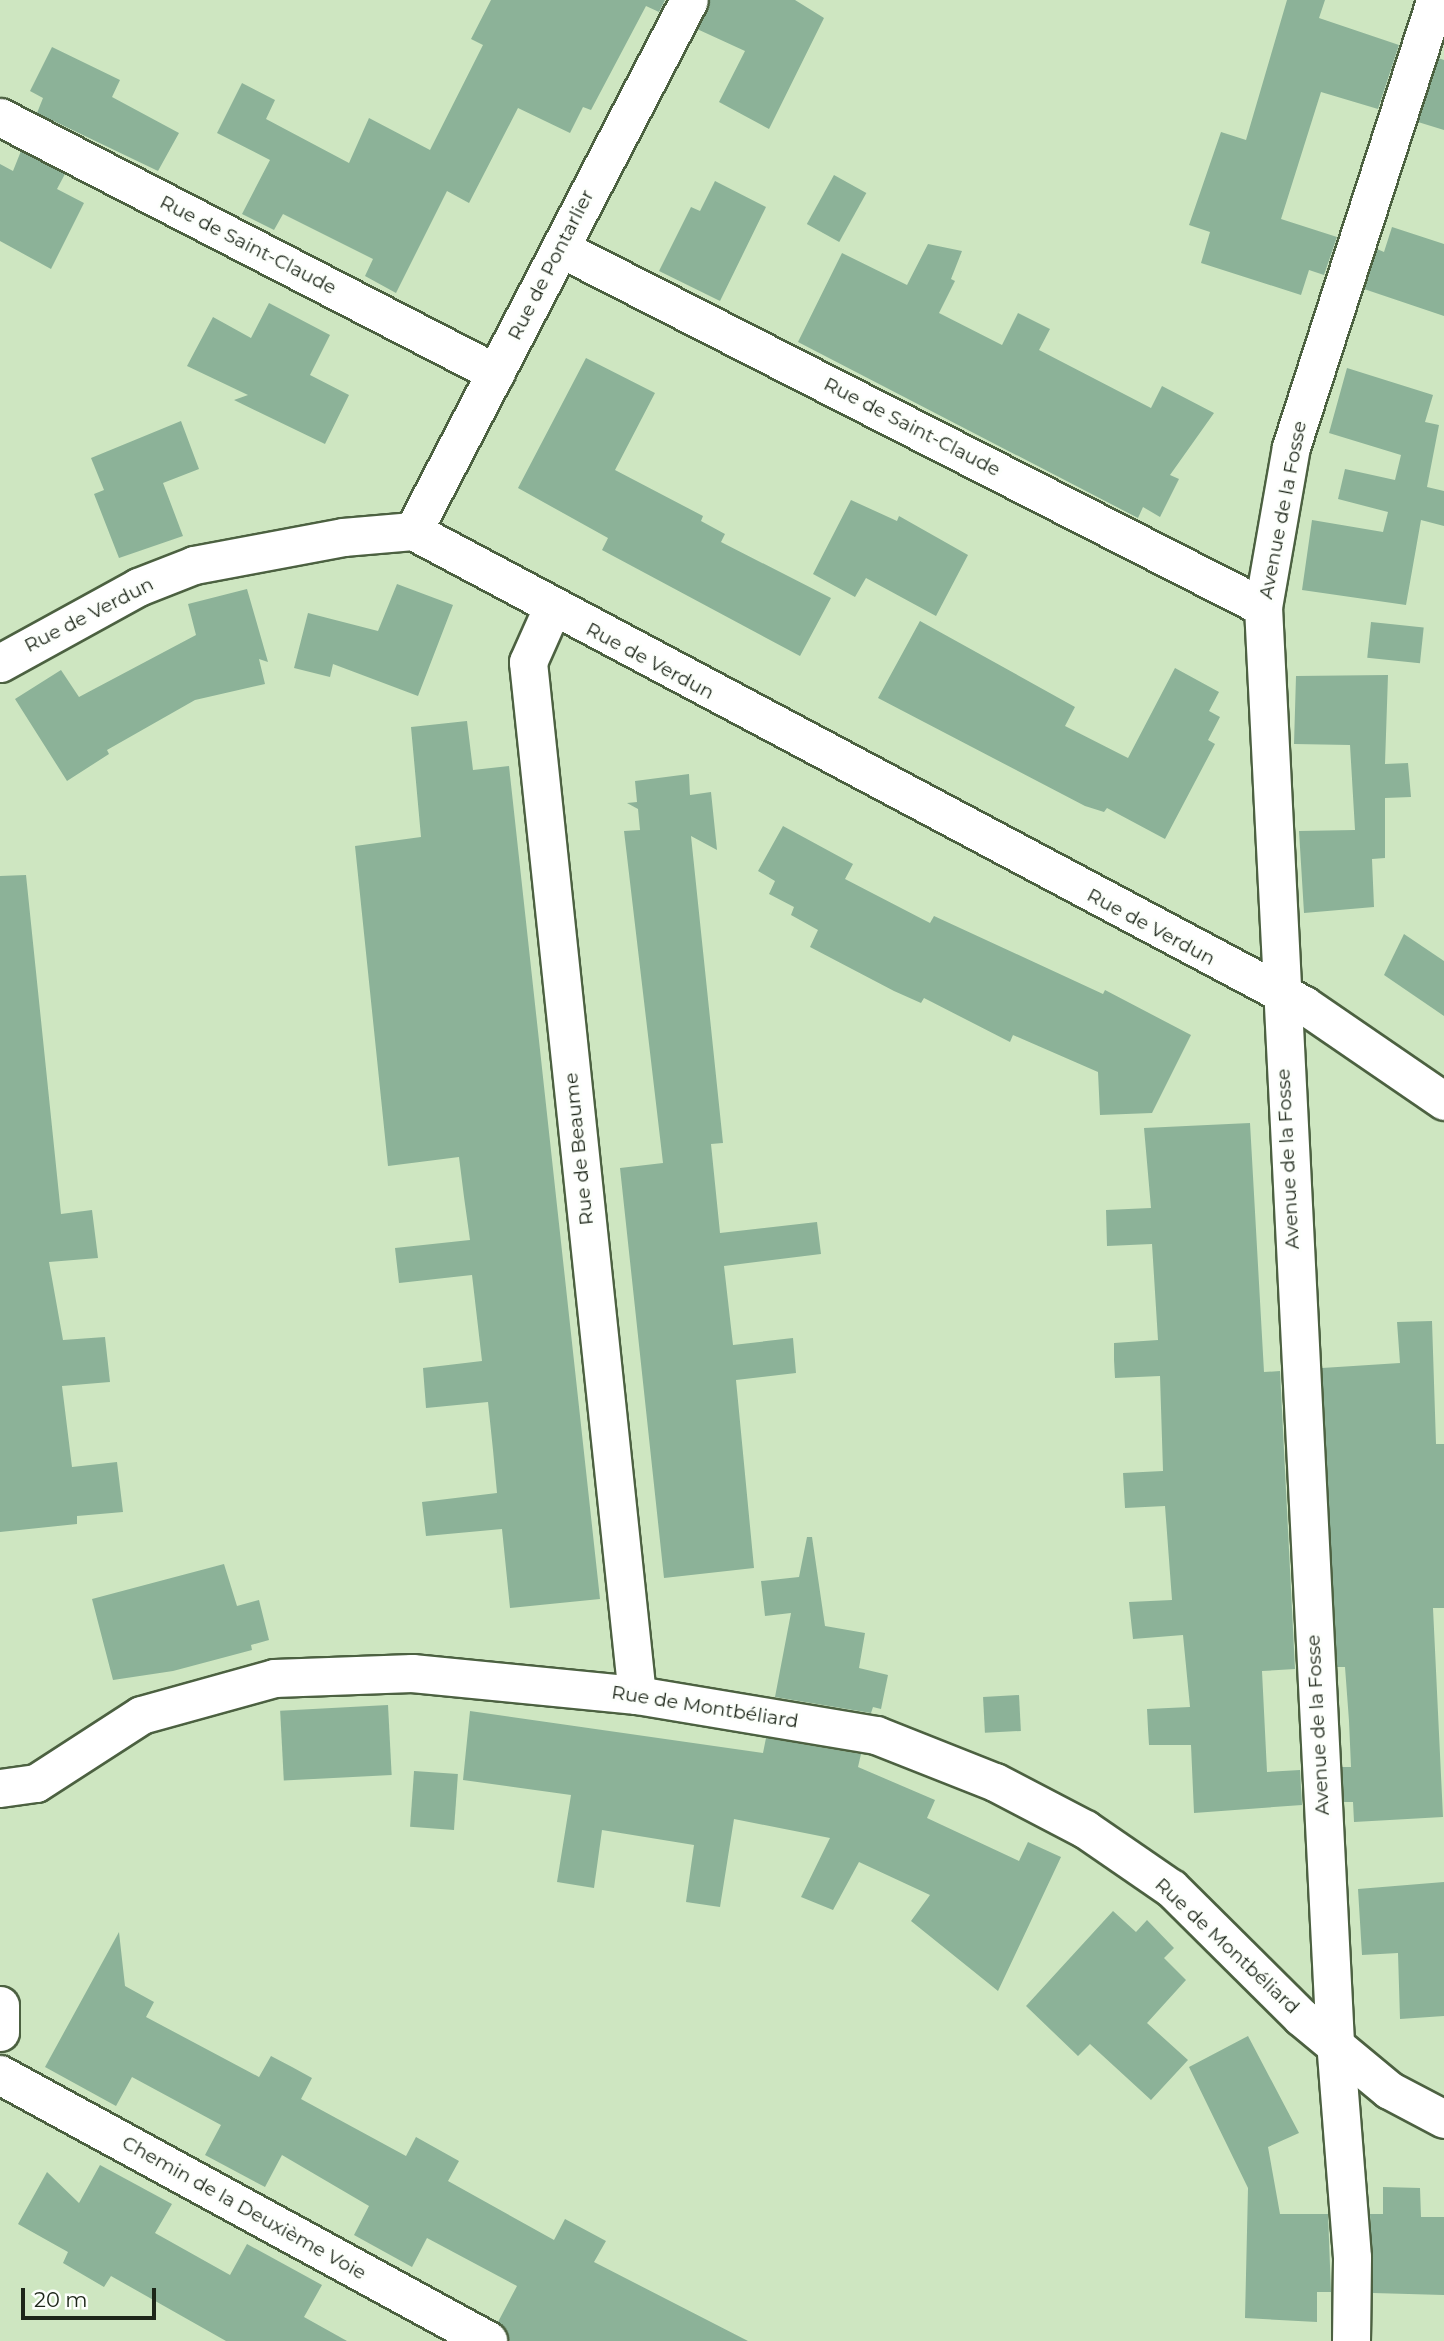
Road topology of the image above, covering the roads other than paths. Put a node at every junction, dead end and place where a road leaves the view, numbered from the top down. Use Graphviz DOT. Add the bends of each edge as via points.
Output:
graph roads {
  1 [pos="689,0"];
  2 [pos="1435,0"];
  3 [pos="0,117"];
  4 [pos="560,247"];
  5 [pos="496,373"];
  6 [pos="413,531"];
  7 [pos="1263,607"];
  8 [pos="552,608"];
  9 [pos="0,663"];
  10 [pos="1279,991"];
  11 [pos="1444,1101"];
  12 [pos="637,1695"];
  13 [pos="0,1788"];
  14 [pos="0,2005"];
  15 [pos="0,2032"];
  16 [pos="1335,2043"];
  17 [pos="0,2075"];
  18 [pos="1444,2119"];
  19 [pos="488,2341"];
  20 [pos="1350,2341"];
  1 -- 4 [label="street, Rue de Pontarlier"];
  2 -- 7 [label="street, Avenue de la Fosse" via="1291,447"];
  3 -- 5 [label="street, Rue de Saint-Claude"];
  4 -- 5 [label="street, Rue de Pontarlier"];
  4 -- 7 [label="street, Rue de Saint-Claude"];
  5 -- 6 [label="street, Rue de Pontarlier"];
  6 -- 8 [label="street, Rue de Verdun"];
  6 -- 9 [label="street, Rue de Verdun" via="343,537 194,565 126,592"];
  7 -- 10 [label="street, Avenue de la Fosse"];
  8 -- 10 [label="street, Rue de Verdun"];
  8 -- 12 [label="street, Rue de Beaume" via="528,662"];
  10 -- 11 [label="street, Rue de Verdun"];
  10 -- 16 [label="street, Avenue de la Fosse"];
  12 -- 13 [label="street, Rue de Montbéliard" via="412,1673 275,1678 141,1715 36,1783"];
  12 -- 16 [label="street, Rue de Montbéliard" via="876,1735 995,1782 1085,1829 1171,1888 1301,2017"];
  14 -- 15 [label="street"];
  16 -- 18 [label="street, Rue de Montbéliard" via="1389,2090"];
  16 -- 20 [label="street, Avenue de la Fosse" via="1352,2257"];
  17 -- 19 [label="street, Chemin de la Deuxième Voie"];
}
